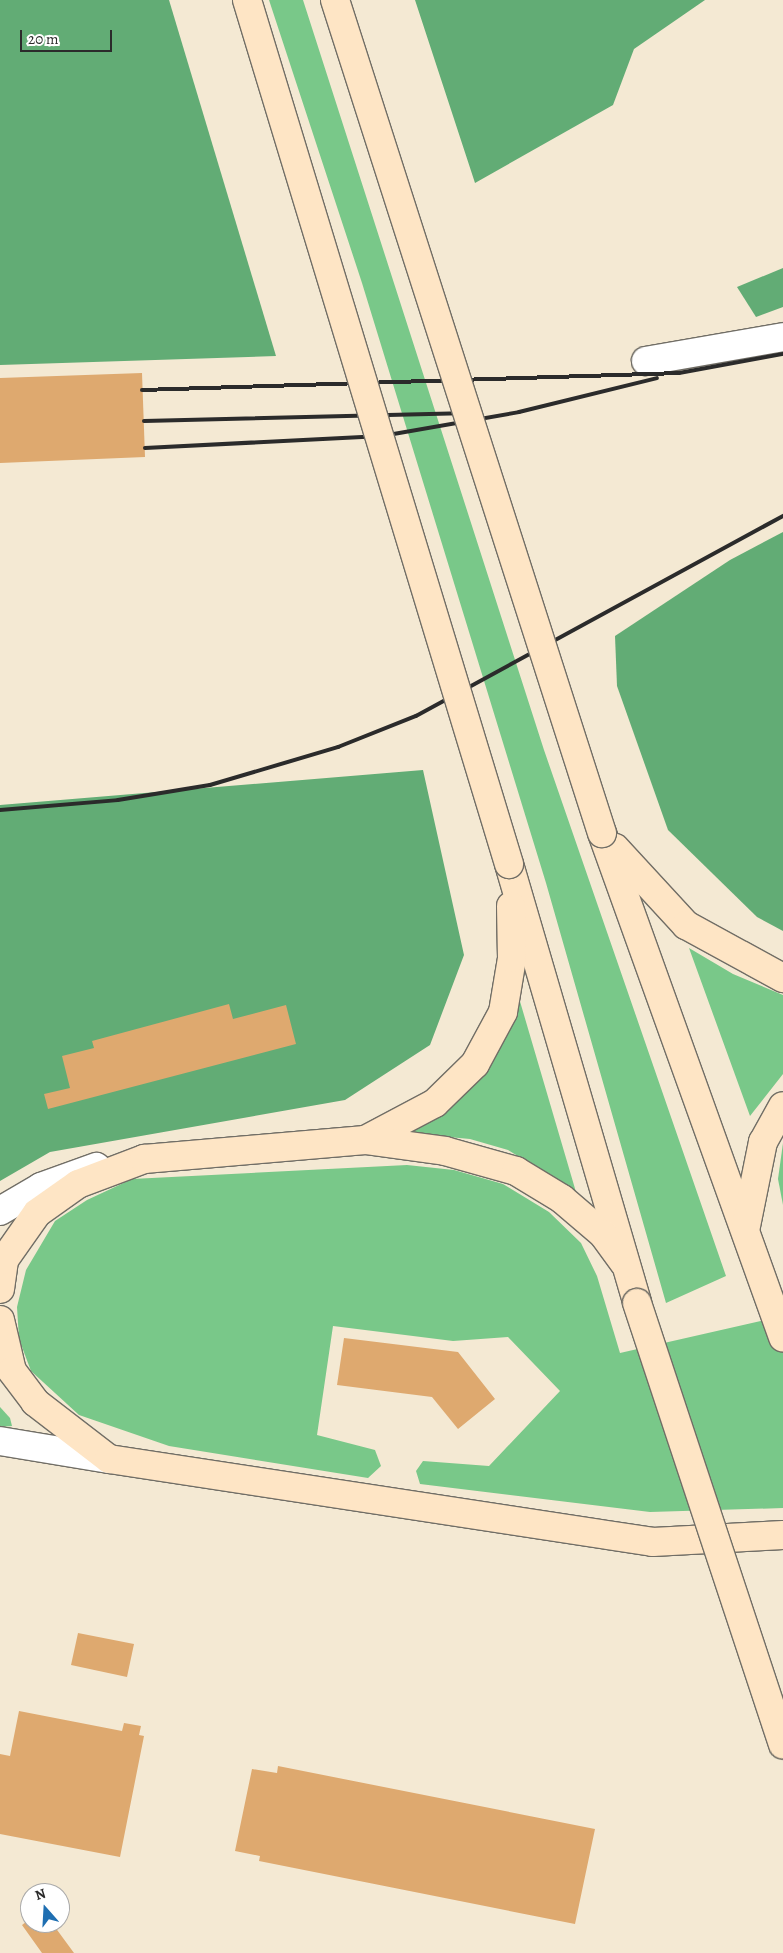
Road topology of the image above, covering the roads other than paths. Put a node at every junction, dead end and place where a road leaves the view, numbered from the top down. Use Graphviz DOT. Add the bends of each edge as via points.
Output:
graph roads {
  1 [pos="247,0"];
  2 [pos="334,0"];
  3 [pos="783,337"];
  4 [pos="646,361"];
  5 [pos="602,833"];
  6 [pos="509,864"];
  7 [pos="783,978"];
  8 [pos="783,1106"];
  9 [pos="365,1140"];
  10 [pos="144,1159"];
  11 [pos="0,1211"];
  12 [pos="748,1231"];
  13 [pos="624,1263"];
  14 [pos="0,1289"];
  15 [pos="0,1320"];
  16 [pos="783,1337"];
  17 [pos="0,1442"];
  18 [pos="109,1460"];
  19 [pos="783,1535"];
  20 [pos="783,1745"];
  1 -- 6 [label="main road, bridge"];
  2 -- 5 [label="main road, bridge"];
  3 -- 4 [label="street"];
  5 -- 7 [label="main road" via="686,925"];
  5 -- 12 [label="main road"];
  6 -- 9 [label="main road" via="512,958 503,1012 476,1064 435,1103"];
  6 -- 13 [label="main road"];
  8 -- 12 [label="main road" via="763,1142"];
  9 -- 10 [label="main road"];
  9 -- 13 [label="main road" via="445,1151 516,1171 562,1199 603,1234"];
  10 -- 11 [label="street" via="101,1165 58,1180"];
  10 -- 14 [label="main road" via="78,1184 37,1214 4,1260"];
  12 -- 16 [label="main road"];
  13 -- 20 [label="main road, bridge"];
  15 -- 18 [label="main road" via="12,1371 35,1402"];
  17 -- 18 [label="street"];
  18 -- 19 [label="main road" via="653,1542"];
}
